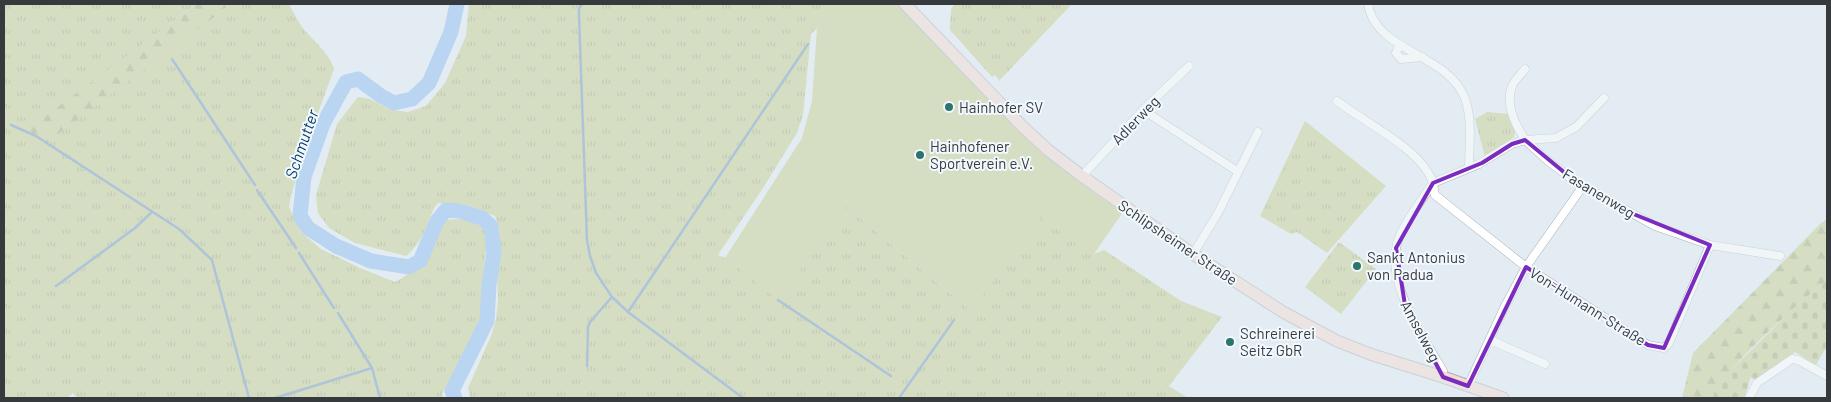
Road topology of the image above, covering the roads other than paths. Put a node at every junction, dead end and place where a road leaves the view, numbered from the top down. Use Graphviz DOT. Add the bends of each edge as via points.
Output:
graph roads {
  1 [pos="905,4"];
  2 [pos="1368,4"];
  3 [pos="1403,46"];
  4 [pos="1422,56"];
  5 [pos="1189,66"];
  6 [pos="1525,69"];
  7 [pos="1604,98"];
  8 [pos="1337,101"];
  9 [pos="1143,110"];
  10 [pos="1258,132"];
  11 [pos="1525,140"];
  12 [pos="1469,168"];
  13 [pos="1238,171"];
  14 [pos="1082,176"];
  15 [pos="1433,183"];
  16 [pos="1583,186"];
  17 [pos="1710,245"];
  18 [pos="1193,254"];
  19 [pos="1780,256"];
  20 [pos="1526,267"];
  21 [pos="1490,340"];
  22 [pos="1545,364"];
  23 [pos="1827,376"];
  24 [pos="1443,377"];
  25 [pos="1468,386"];
  26 [pos="1503,398"];
  27 [pos="1749,398"];
  1 -- 14 [label="street, Schlipsheimer Straße" via="1023,127"];
  2 -- 3 [label="street" via="1379,29"];
  3 -- 4 [label="street"];
  3 -- 4 [label="street" via="1396,51 1401,59"];
  4 -- 12 [label="street" via="1442,70 1464,97 1469,125"];
  5 -- 9 [label="street, Adlerweg"];
  6 -- 11 [label="street, Fasanenweg" via="1510,92 1512,114"];
  7 -- 11 [label="street" via="1576,127 1556,138"];
  8 -- 15 [label="street" via="1415,155"];
  9 -- 13 [label="street"];
  9 -- 14 [label="street, Adlerweg"];
  10 -- 13 [label="street"];
  11 -- 12 [label="street"];
  11 -- 16 [label="street, Fasanenweg"];
  12 -- 15 [label="street"];
  13 -- 18 [label="street" via="1218,214"];
  14 -- 18 [label="street, Schlipsheimer Straße"];
  15 -- 20 [label="street, Von-Humann-Straße" via="1435,195"];
  15 -- 24 [label="street, Amselweg" via="1400,235 1396,262 1405,305 1443,370"];
  16 -- 17 [label="street, Fasanenweg" via="1655,226"];
  16 -- 20 [label="street"];
  17 -- 19 [label="street, Fasanenweg"];
  17 -- 20 [label="street, Von-Humann-Straße" via="1669,343 1664,348 1648,344"];
  18 -- 24 [label="street, Schlipsheimer Straße" via="1283,312 1329,337"];
  20 -- 21 [label="street"];
  21 -- 22 [label="street"];
  21 -- 25 [label="street"];
  23 -- 27 [label="street" via="1792,359 1757,383"];
  24 -- 25 [label="street, Schlipsheimer Straße"];
  25 -- 26 [label="street, Schlipsheimer Straße"];
}
